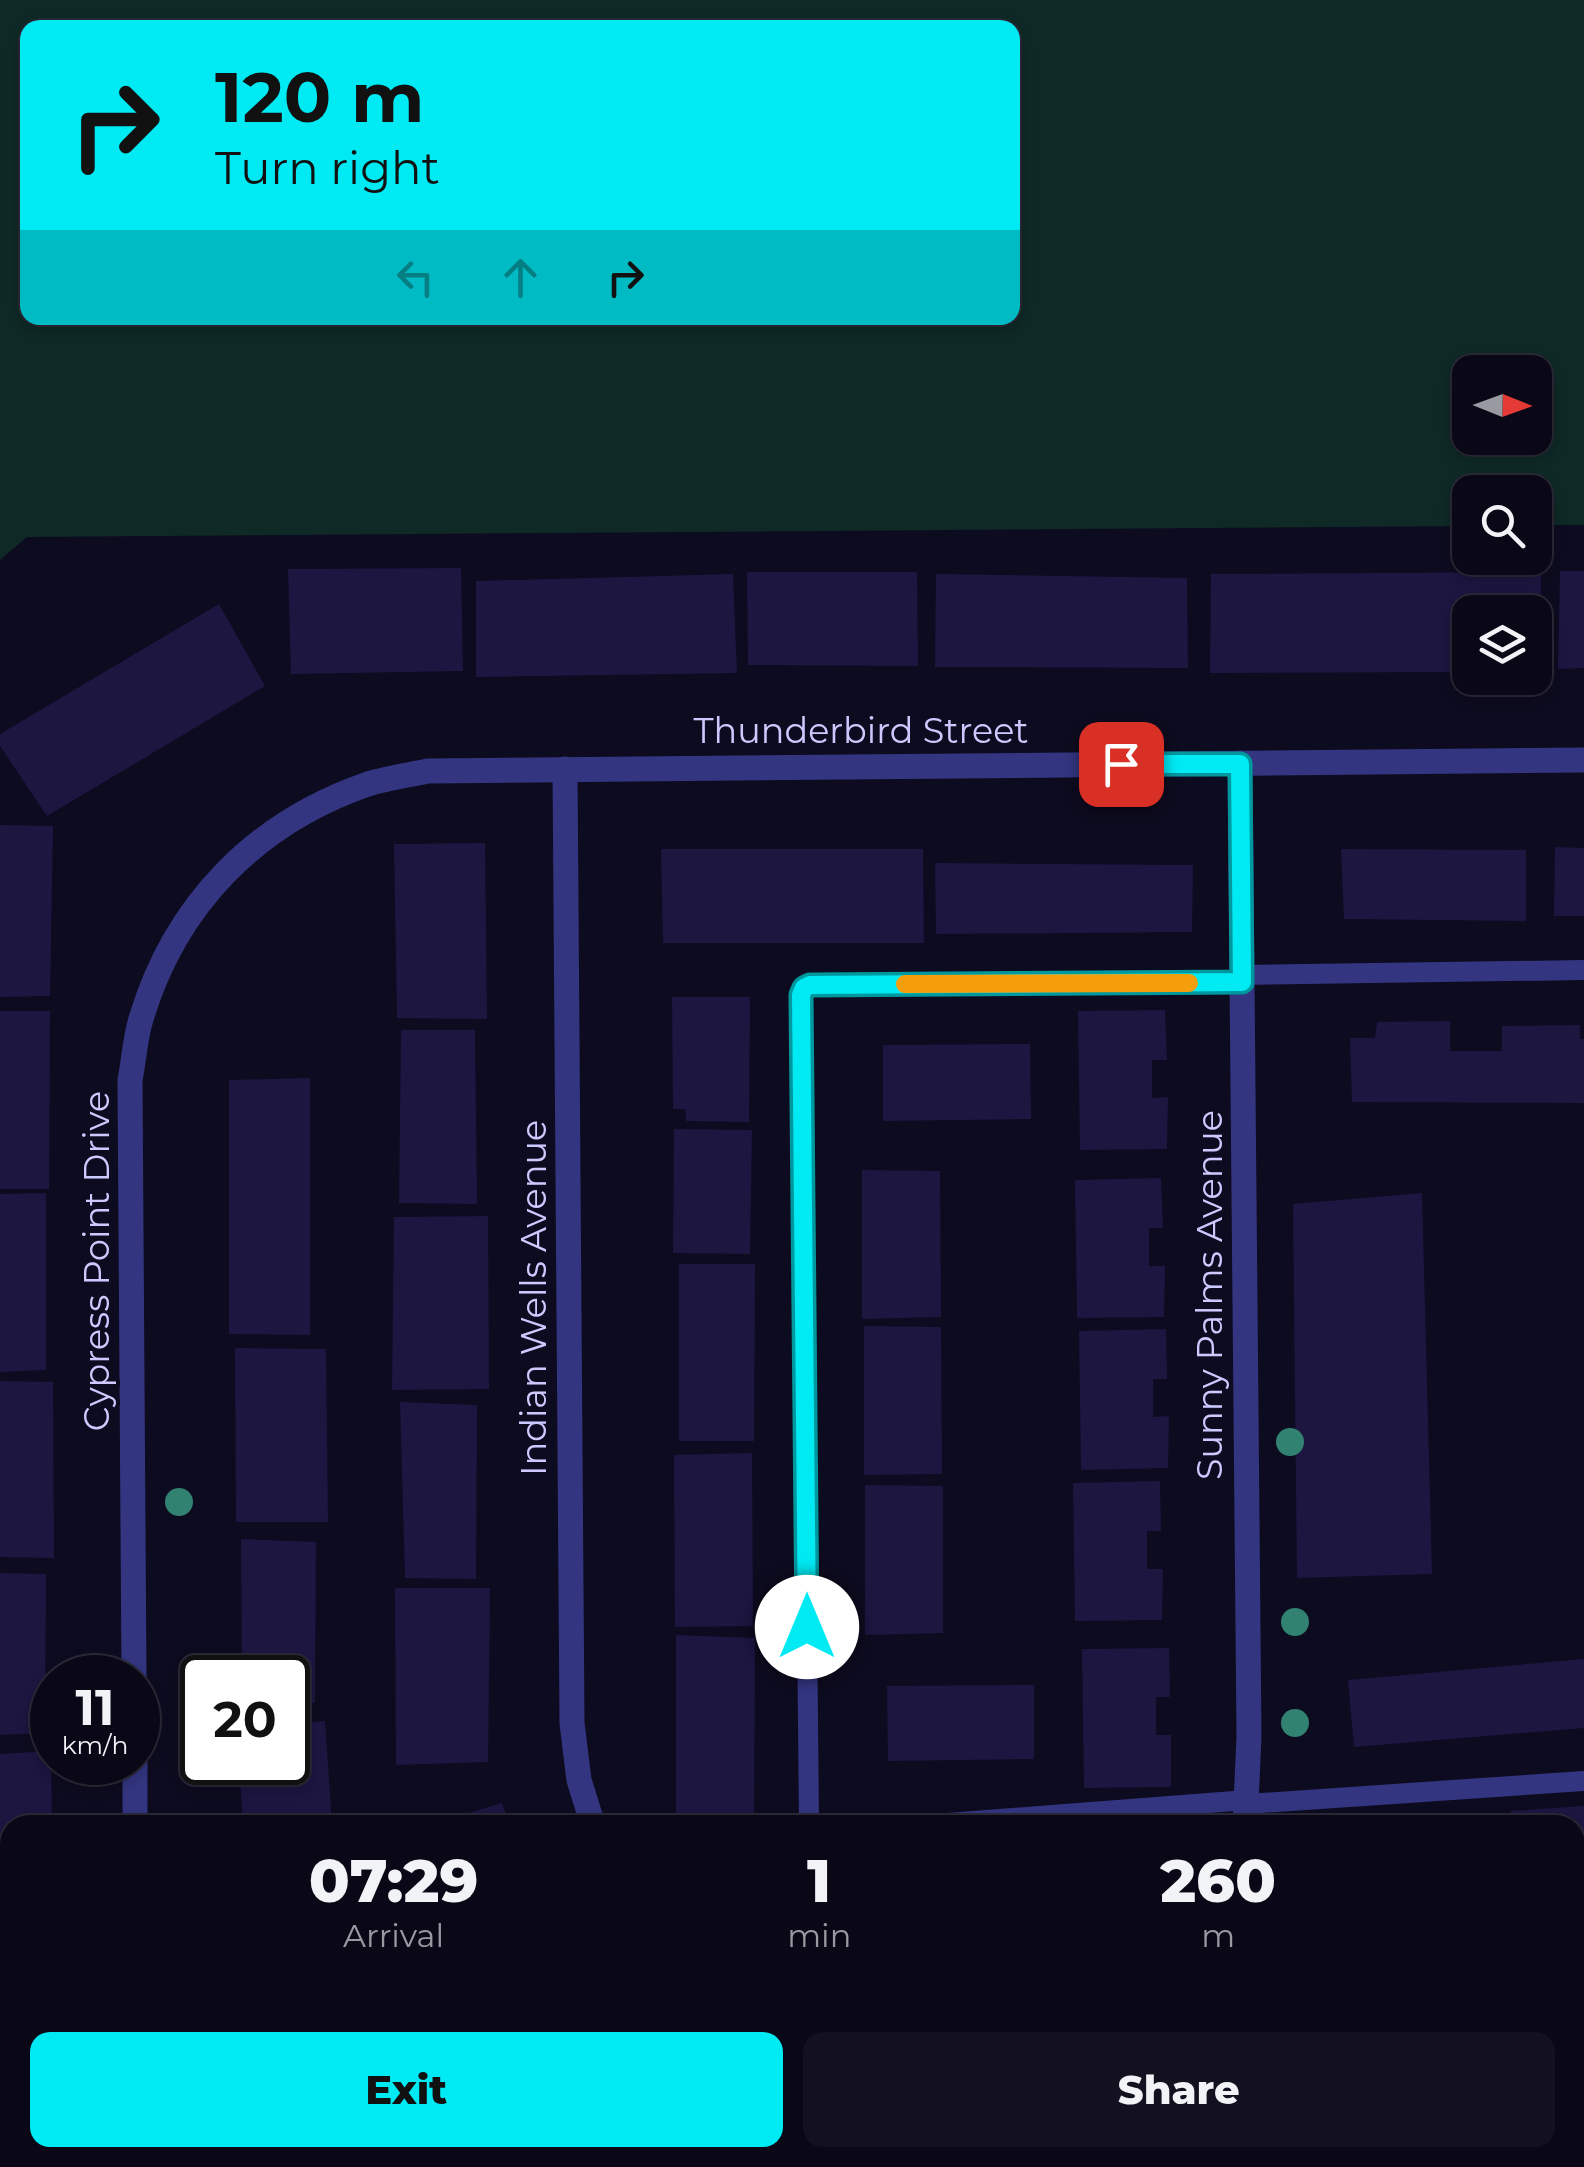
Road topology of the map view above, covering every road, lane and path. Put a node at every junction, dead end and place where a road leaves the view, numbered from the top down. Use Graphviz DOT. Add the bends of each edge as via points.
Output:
graph roads {
  1 [pos="1584,760"];
  2 [pos="1240,764"];
  3 [pos="564,769"];
  4 [pos="226,870"];
  5 [pos="1584,970"];
  6 [pos="1242,978"];
  7 [pos="134,1655"];
  8 [pos="1584,1781"];
  9 [pos="135,1785"];
  10 [pos="1246,1810"];
  11 [pos="135,1815"];
  12 [pos="590,1815"];
  13 [pos="809,1815"];
  14 [pos="1138,1815"];
  1 -- 2 [label="street, Thunderbird Street"];
  2 -- 3 [label="street, Thunderbird Street"];
  2 -- 6 [label="street, Sunny Palms Avenue"];
  3 -- 4 [label="street, Thunderbird Street" via="428,772 371,783 316,804"];
  3 -- 12 [label="street, Indian Wells Avenue" via="572,1722"];
  4 -- 7 [label="street, Cypress Point Drive" via="160,966 140,1022 130,1080"];
  5 -- 6 [label="lane"];
  6 -- 10 [label="street, Sunny Palms Avenue"];
  6 -- 13 [label="lane" via="804,988"];
  8 -- 10 [label="lane"];
  9 -- 11 [label="street"];
  10 -- 14 [label="lane"];
}
